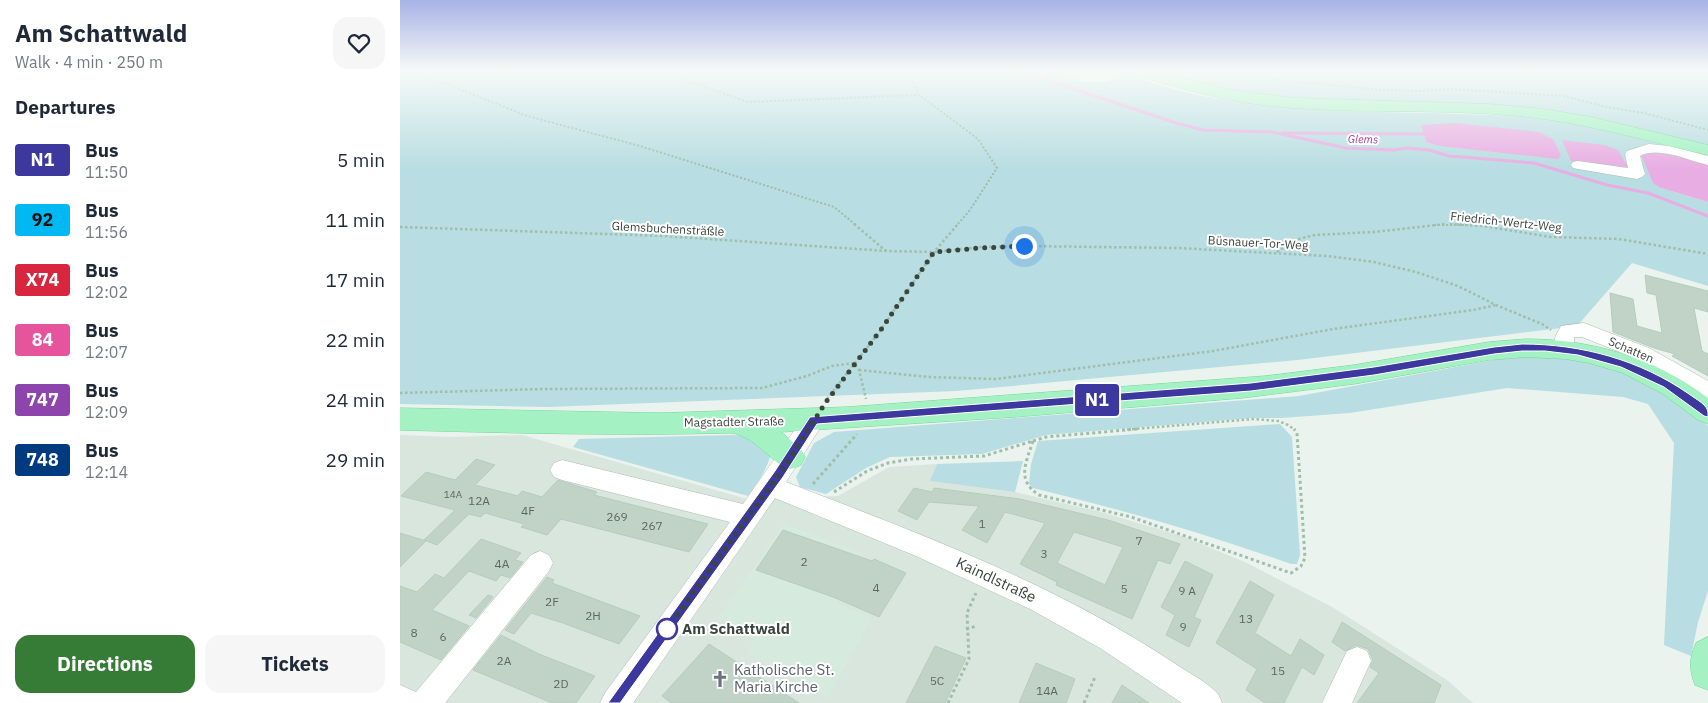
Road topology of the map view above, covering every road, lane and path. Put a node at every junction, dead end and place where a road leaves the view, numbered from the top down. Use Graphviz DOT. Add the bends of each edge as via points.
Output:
graph roads {
  1 [pos="496,104"];
  2 [pos="931,104"];
  3 [pos="1332,104"];
  4 [pos="1708,150"];
  5 [pos="1708,161"];
  6 [pos="1578,164"];
  7 [pos="400,227"];
  8 [pos="887,252"];
  9 [pos="934,252"];
  10 [pos="1275,252"];
  11 [pos="1708,254"];
  12 [pos="1496,305"];
  13 [pos="1564,344"];
  14 [pos="854,363"];
  15 [pos="859,370"];
  16 [pos="1708,391"];
  17 [pos="400,393"];
  18 [pos="867,402"];
  19 [pos="1708,413"];
  20 [pos="400,419"];
  21 [pos="814,420"];
  22 [pos="736,422"];
  23 [pos="858,433"];
  24 [pos="1032,440"];
  25 [pos="791,457"];
  26 [pos="562,470"];
  27 [pos="770,486"];
  28 [pos="813,494"];
  29 [pos="748,516"];
  30 [pos="540,563"];
  31 [pos="984,573"];
  32 [pos="977,626"];
  33 [pos="966,629"];
  34 [pos="1708,655"];
  35 [pos="1357,661"];
  36 [pos="1708,672"];
  37 [pos="1095,677"];
  38 [pos="400,700"];
  39 [pos="407,703"];
  40 [pos="426,703"];
  41 [pos="615,703"];
  42 [pos="948,703"];
  43 [pos="1084,703"];
  44 [pos="1207,703"];
  45 [pos="1337,703"];
  1 -- 8 [label="path" via="527,116 640,146 834,207"];
  2 -- 9 [label="path" via="978,139 997,168 970,210"];
  3 -- 4 [label="main road" via="1542,114"];
  5 -- 6 [label="street" via="1650,147 1632,154 1637,174"];
  7 -- 8 [label="path, Glemsbuchensträßle" via="664,236"];
  8 -- 9 [label="path, Glemsbuchensträßle"];
  9 -- 10 [label="path, Büsnauer-Tor-Weg" via="1024,246"];
  9 -- 14 [label="path"];
  10 -- 11 [label="path, Friedrich-Wertz-Weg" via="1294,240 1315,235 1447,224 1551,237 1619,239"];
  10 -- 12 [label="path, Büsnauer-Tor-Weg" via="1355,259 1399,268 1458,286"];
  12 -- 13 [label="path, Büsnauer-Tor-Weg" via="1542,324"];
  12 -- 15 [label="path" via="1333,329 1213,352 996,379"];
  13 -- 16 [label="street, Schatten" via="1568,330 1584,330 1642,353"];
  13 -- 19 [label="main road, Magstadter Straße" via="1637,369 1680,392"];
  13 -- 21 [label="main road, Magstadter Straße" via="1494,350 1374,371 1251,387"];
  14 -- 15 [label="path"];
  14 -- 17 [label="path" via="832,366 762,388"];
  14 -- 21 [label="path"];
  15 -- 18 [label="path"];
  20 -- 22 [label="main road, Magstadter Straße" via="517,423"];
  21 -- 22 [label="main road, Magstadter Straße"];
  21 -- 25 [label="street"];
  22 -- 25 [label="main road" via="769,436"];
  23 -- 28 [label="path"];
  24 -- 24 [label="path" via="1254,419 1281,420 1297,433 1304,558 1301,566 1291,573 1131,517 1039,495 1024,484"];
  24 -- 28 [label="path" via="982,456 889,463"];
  25 -- 27 [label="street"];
  26 -- 29 [label="street"];
  27 -- 28 [label="street, Kaindlstraße"];
  27 -- 29 [label="street"];
  28 -- 31 [label="street, Kaindlstraße"];
  29 -- 41 [label="street"];
  30 -- 40 [label="street"];
  31 -- 33 [label="path" via="967,614"];
  31 -- 44 [label="street, Kaindlstraße" via="1077,619"];
  32 -- 33 [label="path"];
  33 -- 42 [label="path" via="968,659"];
  34 -- 36 [label="main road"];
  35 -- 45 [label="street"];
  37 -- 43 [label="path"];
  38 -- 39 [label="street"];
}
